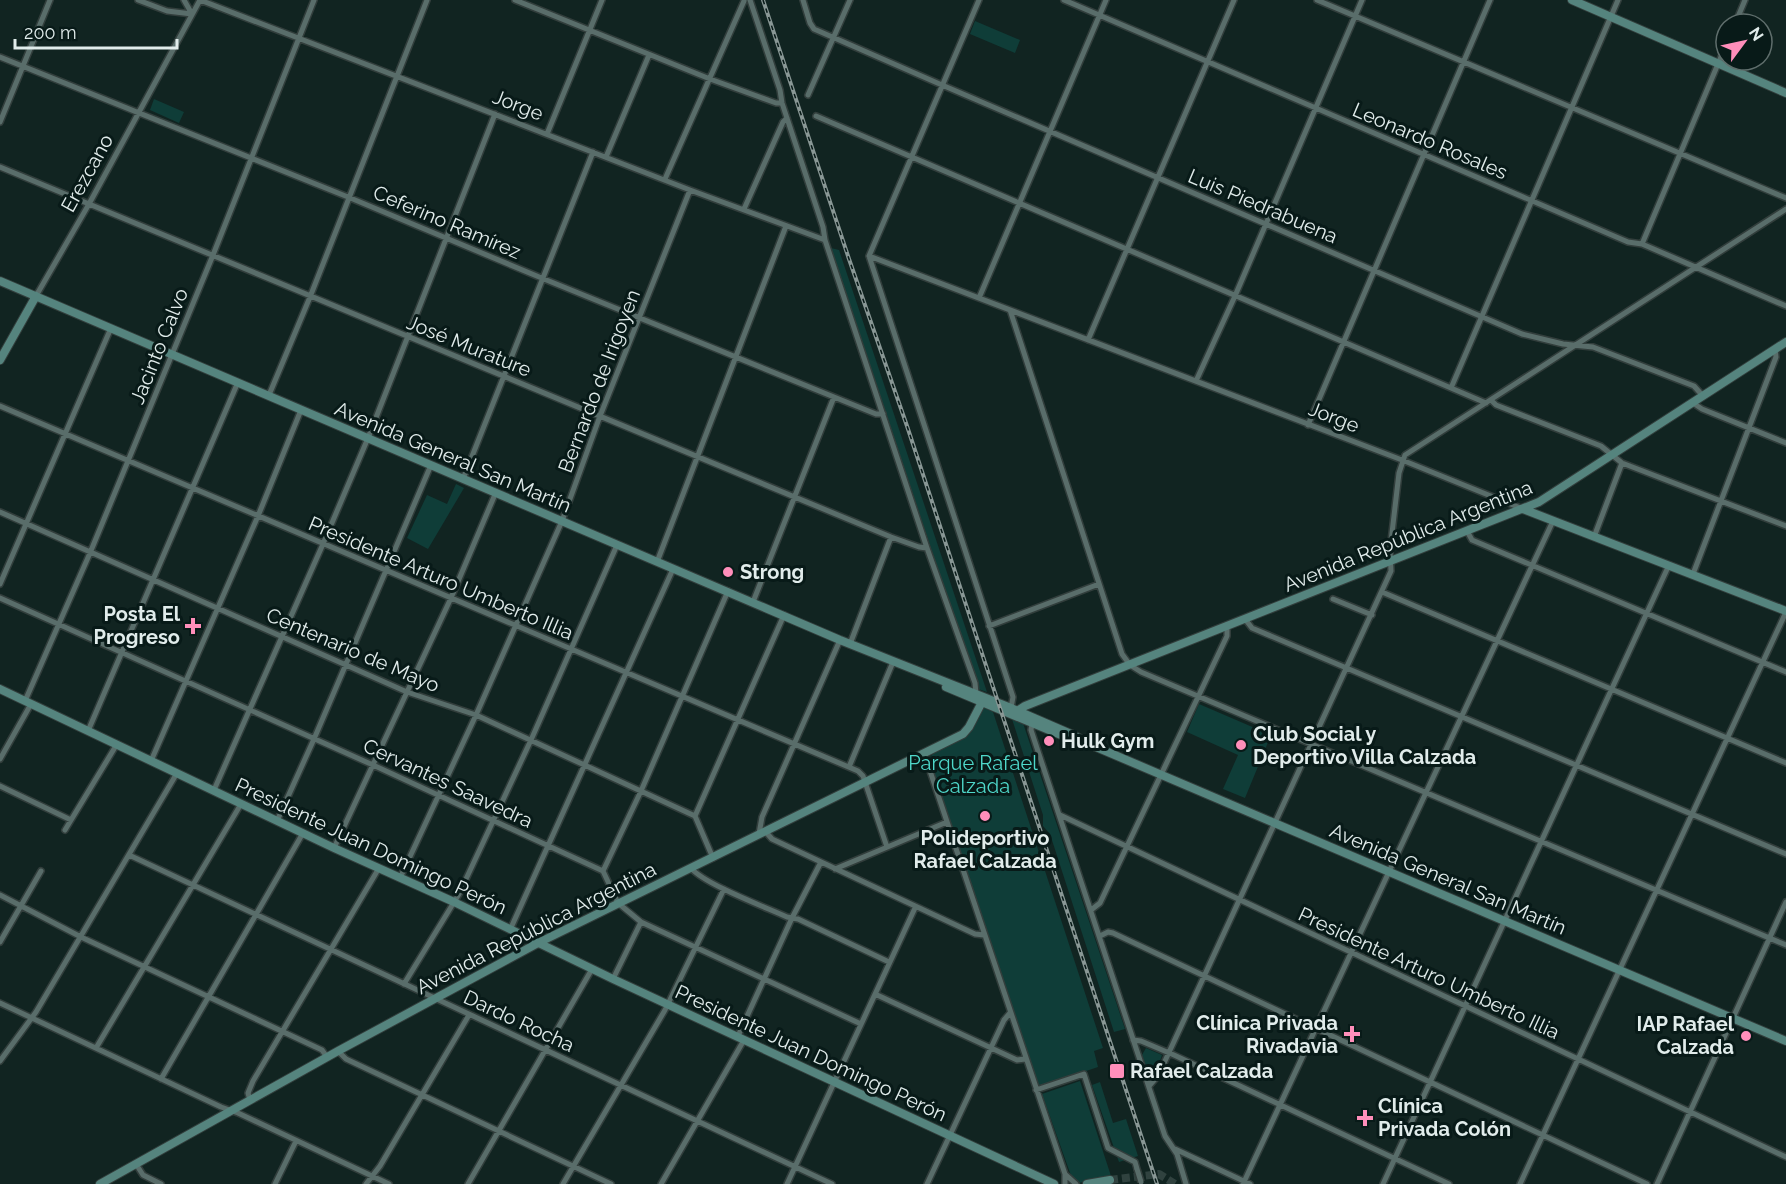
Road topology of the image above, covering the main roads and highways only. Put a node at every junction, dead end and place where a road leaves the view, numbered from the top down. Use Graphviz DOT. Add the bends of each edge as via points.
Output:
graph roads {
  1 [pos="1572,0"];
  2 [pos="1786,93"];
  3 [pos="0,281"];
  4 [pos="36,296"];
  5 [pos="1786,342"];
  6 [pos="0,360"];
  7 [pos="1523,509"];
  8 [pos="1786,611"];
  9 [pos="893,662"];
  10 [pos="0,689"];
  11 [pos="982,702"];
  12 [pos="1014,709"];
  13 [pos="1096,747"];
  14 [pos="538,943"];
  15 [pos="1786,1041"];
  16 [pos="1110,1180"];
  17 [pos="100,1184"];
  18 [pos="1054,1184"];
  19 [pos="1087,1184"];
  1 -- 2 [label="main road"];
  3 -- 4 [label="main road, Avenida General San Martín"];
  4 -- 6 [label="main road, Erezcano"];
  4 -- 9 [label="main road, Avenida General San Martín"];
  5 -- 7 [label="main road, Avenida República Argentina"];
  7 -- 8 [label="main road, Jorge"];
  7 -- 12 [label="main road, Avenida República Argentina"];
  9 -- 11 [label="main road, Avenida General San Martín"];
  9 -- 12 [label="main road, Avenida General San Martín"];
  10 -- 14 [label="main road, Presidente Juan Domingo Perón"];
  11 -- 13 [label="main road, Avenida General San Martín"];
  11 -- 14 [label="main road, Avenida República Argentina" via="963,734"];
  12 -- 13 [label="main road, Avenida General San Martín"];
  13 -- 15 [label="main road, Avenida General San Martín"];
  14 -- 17 [label="main road, Avenida República Argentina"];
  14 -- 18 [label="main road, Presidente Juan Domingo Perón"];
  16 -- 19 [label="main road"];
}
